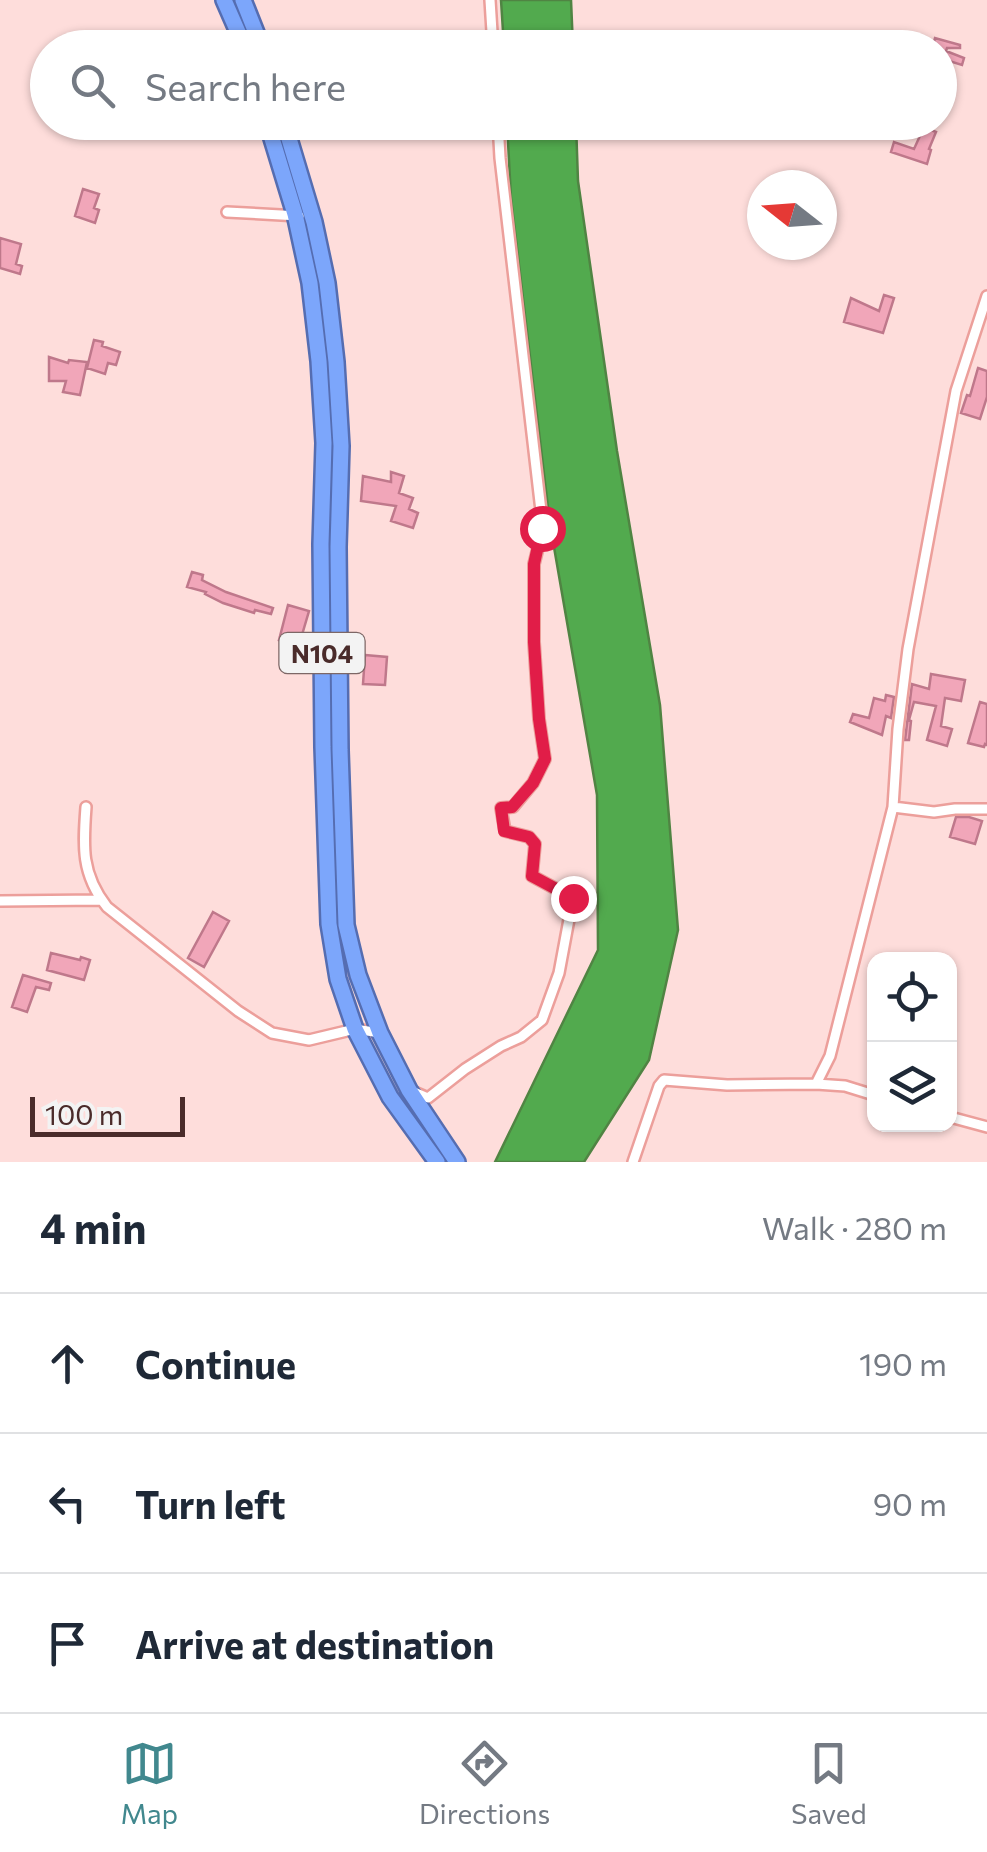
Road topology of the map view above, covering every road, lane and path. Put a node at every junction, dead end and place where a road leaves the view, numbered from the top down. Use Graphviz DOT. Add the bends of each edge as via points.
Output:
graph roads {
  1 [pos="224,0"];
  2 [pos="243,0"];
  3 [pos="490,0"];
  4 [pos="236,30"];
  5 [pos="255,30"];
  6 [pos="492,30"];
  7 [pos="273,140"];
  8 [pos="289,140"];
  9 [pos="499,140"];
  10 [pos="227,212"];
  11 [pos="296,214"];
  12 [pos="314,222"];
  13 [pos="987,296"];
  14 [pos="86,807"];
  15 [pos="893,808"];
  16 [pos="987,810"];
  17 [pos="101,900"];
  18 [pos="0,901"];
  19 [pos="355,1029"];
  20 [pos="380,1032"];
  21 [pos="816,1084"];
  22 [pos="409,1090"];
  23 [pos="867,1093"];
  24 [pos="957,1119"];
  25 [pos="987,1127"];
  26 [pos="437,1162"];
  27 [pos="456,1162"];
  28 [pos="633,1162"];
  1 -- 4 [label="highway"];
  2 -- 5 [label="highway"];
  3 -- 6 [label="street"];
  7 -- 11 [label="highway, N104"];
  8 -- 12 [label="highway, N104"];
  9 -- 22 [label="street" via="542,528 534,564 534,642 545,759 512,807 501,808 504,831 535,844 532,876 573,898 542,1020 428,1098"];
  10 -- 11 [label="street"];
  11 -- 12 [label="street"];
  11 -- 19 [label="highway, N104" via="310,283 324,443 329,924"];
  12 -- 20 [label="highway, N104" via="341,446 346,925"];
  13 -- 15 [label="street" via="956,391 908,649"];
  14 -- 17 [label="street" via="85,866"];
  15 -- 16 [label="street"];
  15 -- 21 [label="street" via="830,1056"];
  17 -- 18 [label="street"];
  17 -- 19 [label="street" via="272,1032 309,1040"];
  19 -- 20 [label="street"];
  19 -- 26 [label="highway, N104" via="390,1096"];
  20 -- 22 [label="highway, N104"];
  21 -- 23 [label="street"];
  21 -- 28 [label="street" via="664,1080"];
  22 -- 27 [label="highway, N104"];
  24 -- 25 [label="street"];
}
